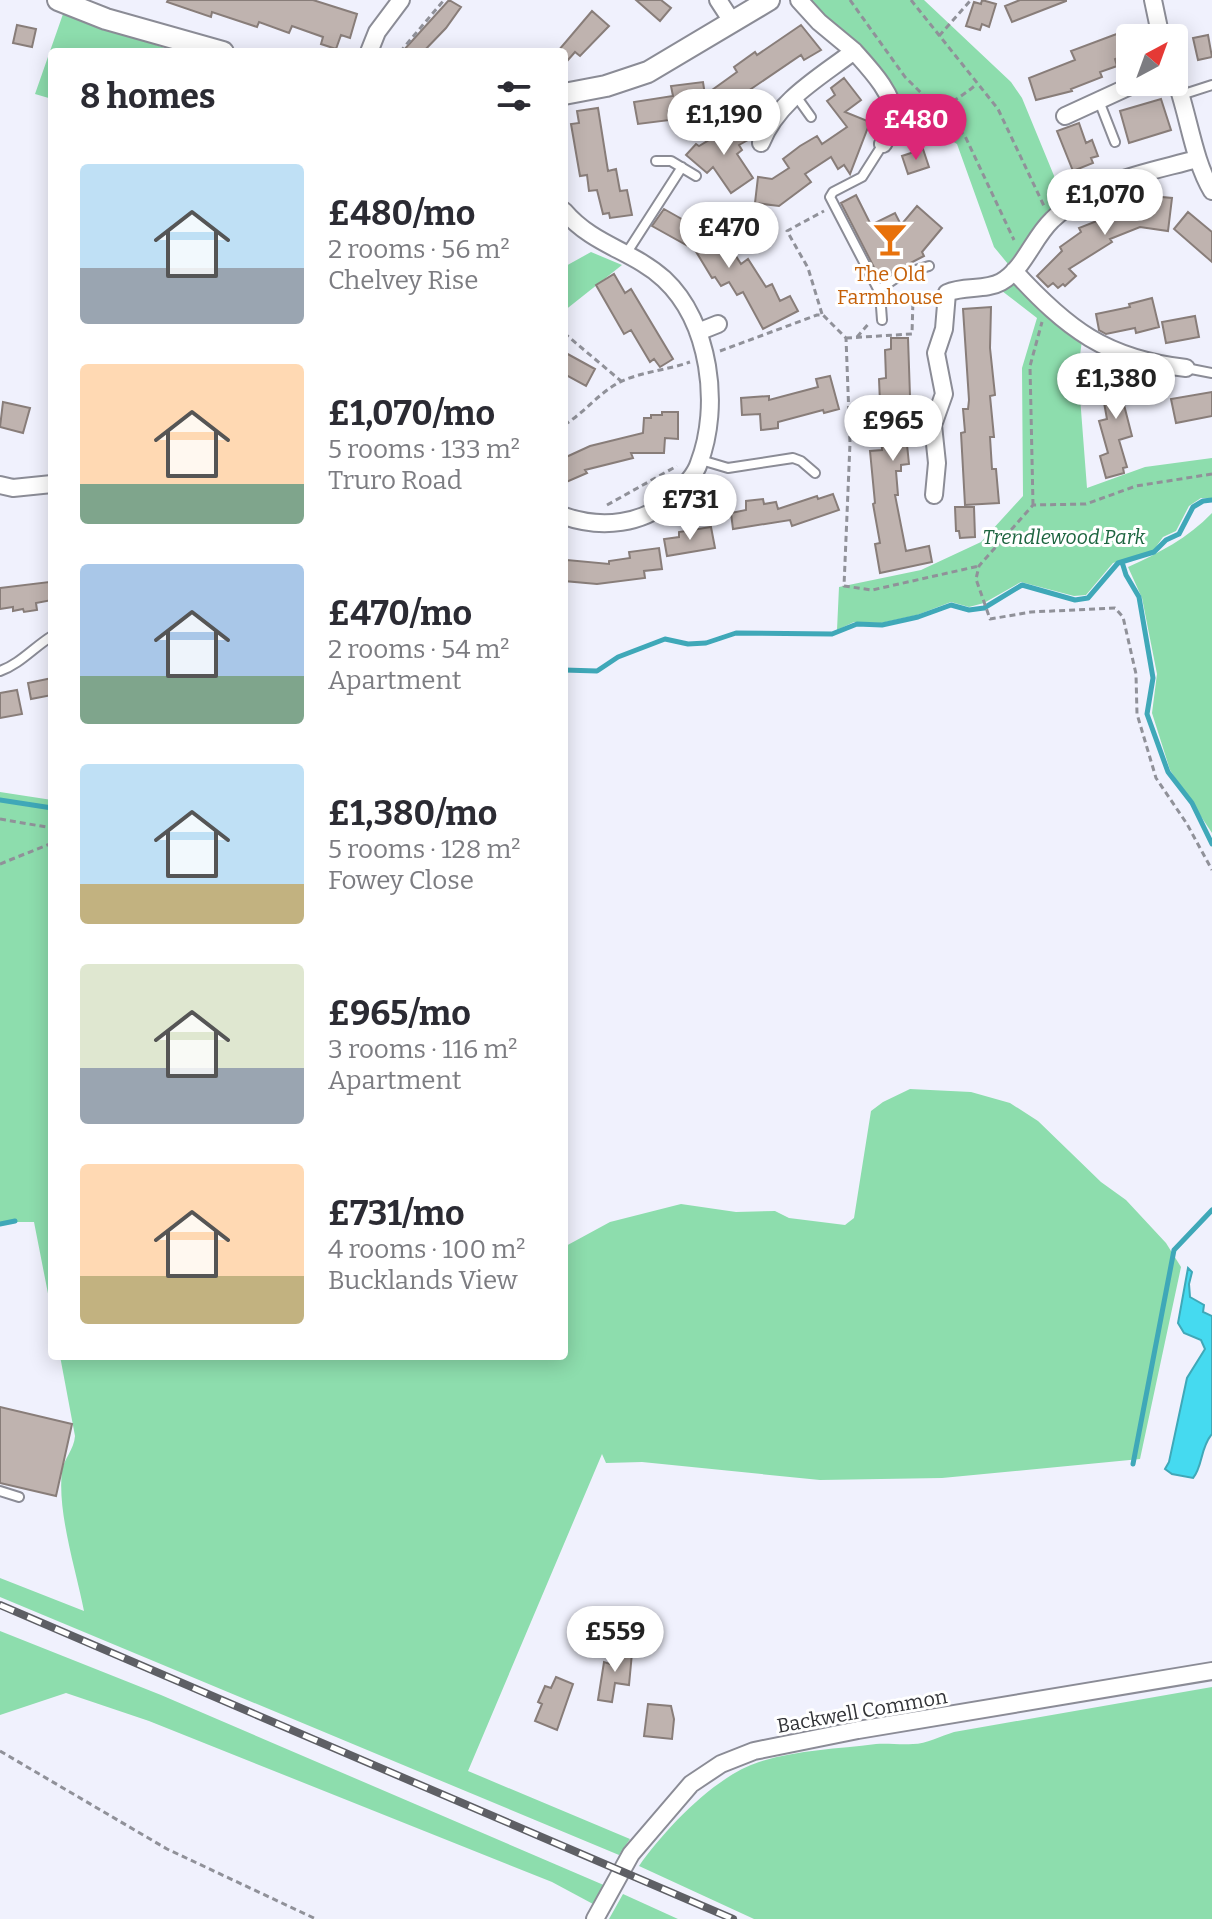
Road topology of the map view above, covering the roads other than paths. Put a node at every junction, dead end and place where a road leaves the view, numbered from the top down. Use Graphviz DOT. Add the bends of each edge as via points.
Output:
graph roads {
  1 [pos="58,0"];
  2 [pos="401,0"];
  3 [pos="718,0"];
  4 [pos="769,0"];
  5 [pos="799,0"];
  6 [pos="1153,0"];
  7 [pos="97,7"];
  8 [pos="733,23"];
  9 [pos="1158,24"];
  10 [pos="206,48"];
  11 [pos="371,48"];
  12 [pos="854,51"];
  13 [pos="1212,85"];
  14 [pos="1116,92"];
  15 [pos="568,93"];
  16 [pos="1188,93"];
  17 [pos="796,95"];
  18 [pos="1181,96"];
  19 [pos="1099,100"];
  20 [pos="1065,116"];
  21 [pos="811,117"];
  22 [pos="896,120"];
  23 [pos="924,130"];
  24 [pos="1115,142"];
  25 [pos="761,143"];
  26 [pos="883,144"];
  27 [pos="1197,159"];
  28 [pos="656,161"];
  29 [pos="682,167"];
  30 [pos="696,176"];
  31 [pos="1212,191"];
  32 [pos="568,215"];
  33 [pos="625,254"];
  34 [pos="1018,265"];
  35 [pos="929,266"];
  36 [pos="878,290"];
  37 [pos="882,320"];
  38 [pos="718,324"];
  39 [pos="698,332"];
  40 [pos="1163,366"];
  41 [pos="1186,368"];
  42 [pos="1212,373"];
  43 [pos="1159,384"];
  44 [pos="701,456"];
  45 [pos="815,473"];
  46 [pos="48,484"];
  47 [pos="0,485"];
  48 [pos="934,495"];
  49 [pos="568,517"];
  50 [pos="48,638"];
  51 [pos="0,671"];
  52 [pos="0,1491"];
  53 [pos="19,1497"];
  54 [pos="1212,1671"];
  55 [pos="595,1919"];
  1 -- 7 [label="street"];
  2 -- 11 [label="street"];
  3 -- 8 [label="street"];
  4 -- 8 [label="street"];
  5 -- 12 [label="street"];
  6 -- 9 [label="street"];
  7 -- 10 [label="street" via="173,40"];
  8 -- 15 [label="street" via="648,72"];
  12 -- 17 [label="street"];
  12 -- 22 [label="street" via="884,89"];
  13 -- 16 [label="lane"];
  14 -- 19 [label="street"];
  17 -- 21 [label="lane"];
  17 -- 25 [label="street" via="778,111"];
  18 -- 27 [label="street"];
  19 -- 20 [label="street"];
  19 -- 24 [label="lane"];
  22 -- 23 [label="street"];
  22 -- 26 [label="street"];
  26 -- 36 [label="lane" via="862,177 831,194"];
  27 -- 31 [label="street"];
  27 -- 34 [label="street" via="1097,188 1074,201 1051,220"];
  28 -- 29 [label="lane"];
  29 -- 30 [label="lane"];
  29 -- 33 [label="lane"];
  32 -- 33 [label="street" via="589,235"];
  33 -- 39 [label="street" via="672,286"];
  34 -- 40 [label="street" via="1052,310 1087,338"];
  34 -- 48 [label="street" via="995,284 951,293 936,353 944,394 933,430"];
  35 -- 36 [label="lane" via="902,274"];
  36 -- 37 [label="lane"];
  38 -- 39 [label="street"];
  39 -- 44 [label="street" via="709,375"];
  40 -- 41 [label="street"];
  40 -- 43 [label="street"];
  41 -- 42 [label="lane"];
  44 -- 45 [label="lane" via="728,468 793,458"];
  44 -- 49 [label="street" via="670,500 645,515 604,524"];
  46 -- 47 [label="street"];
  50 -- 51 [label="lane"];
  52 -- 53 [label="lane"];
  54 -- 55 [label="street, Backwell Common" via="858,1730 754,1751 721,1764 691,1784 631,1854"];
}
